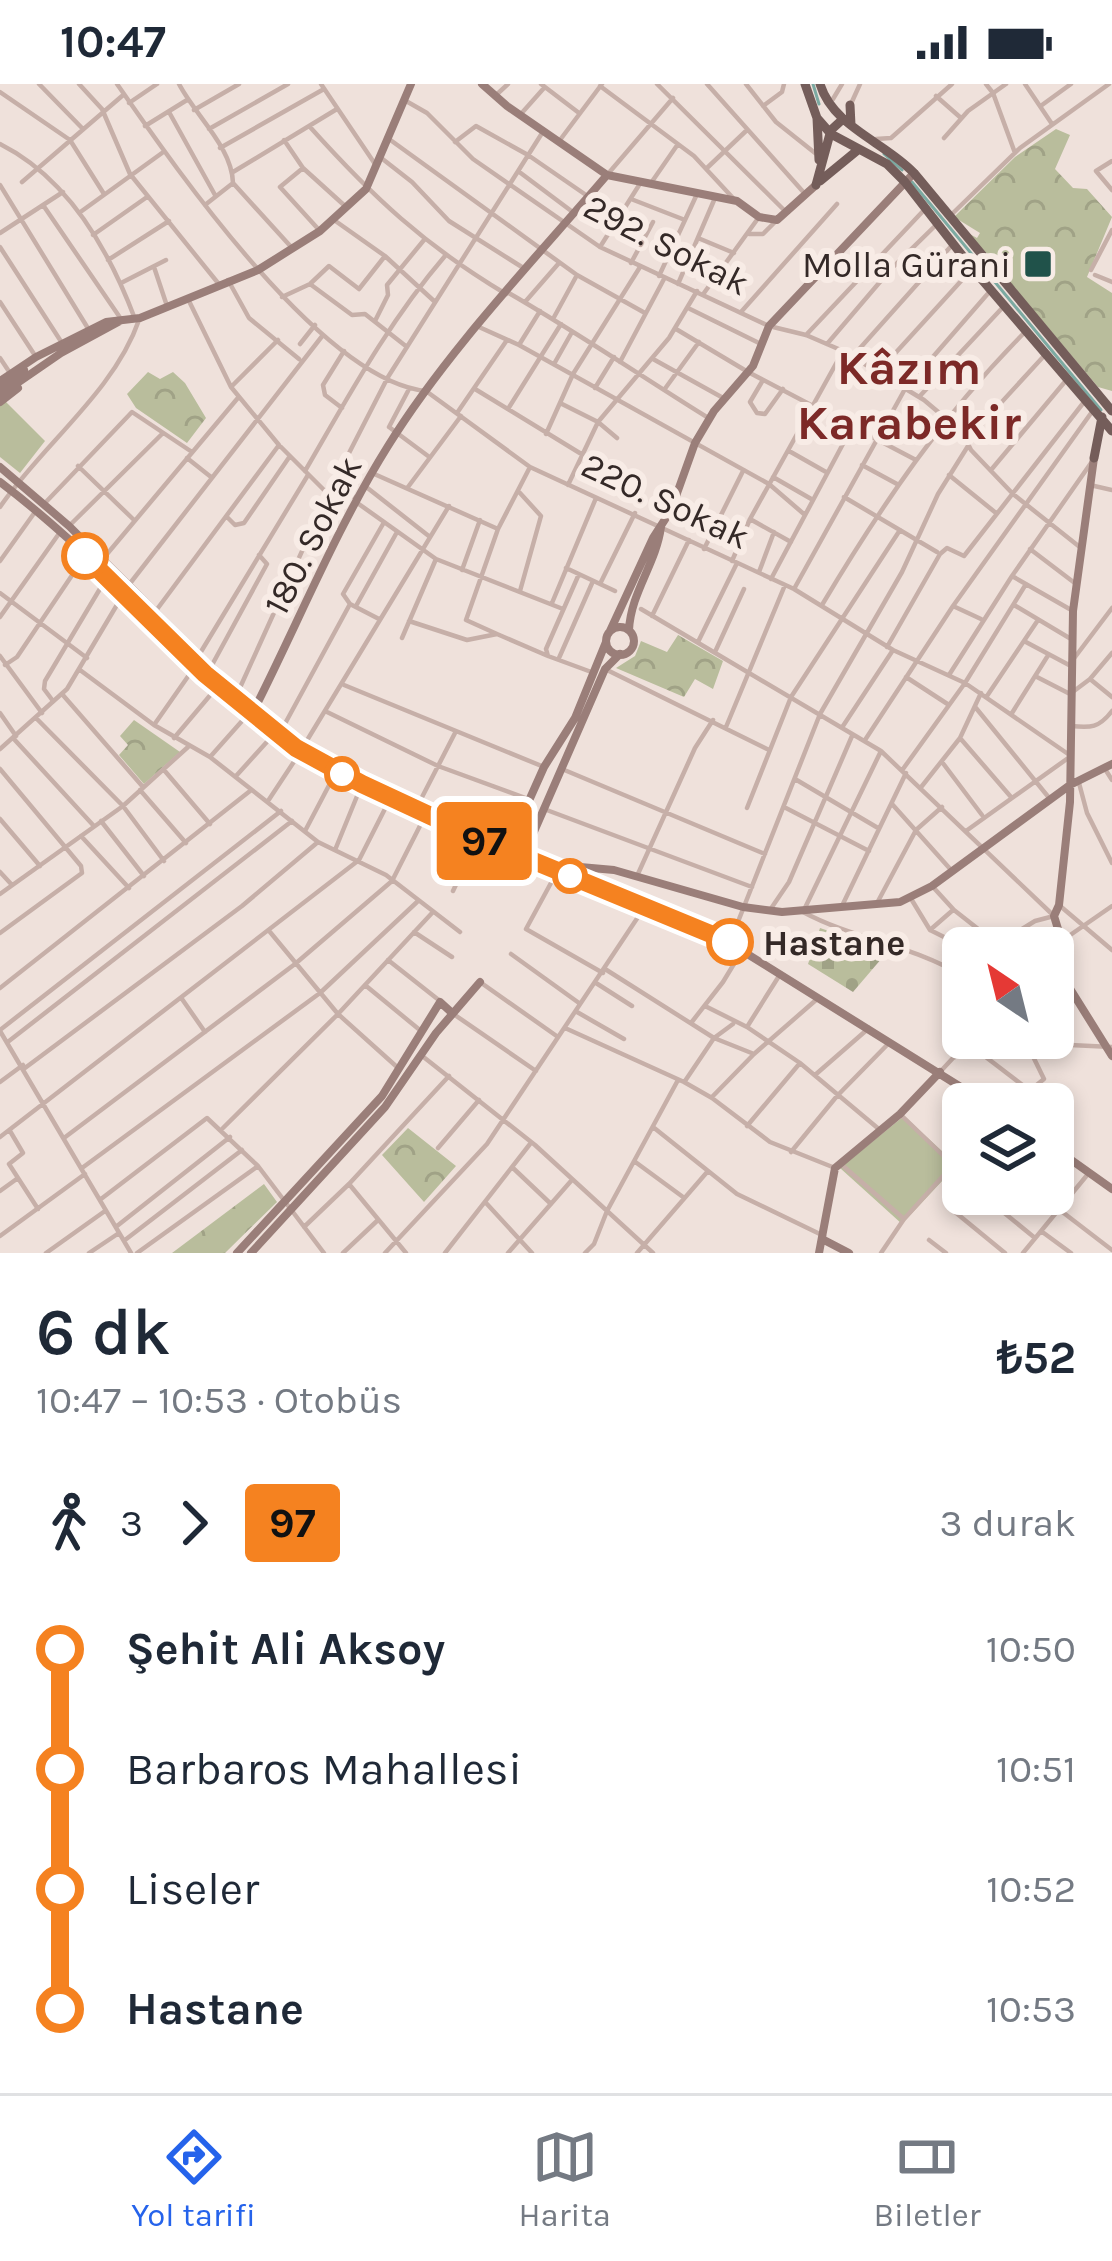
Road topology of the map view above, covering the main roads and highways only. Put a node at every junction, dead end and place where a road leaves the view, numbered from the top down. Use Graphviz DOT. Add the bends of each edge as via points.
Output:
graph roads {
  1 [pos="805,84"];
  2 [pos="820,84"];
  3 [pos="850,105"];
  4 [pos="817,118"];
  5 [pos="847,122"];
  6 [pos="831,134"];
  7 [pos="859,149"];
  8 [pos="816,185"];
  9 [pos="1094,405"];
  10 [pos="1112,406"];
  11 [pos="1112,431"];
  1 -- 4 [label="main road"];
  2 -- 5 [label="main road"];
  3 -- 5 [label="main road"];
  4 -- 6 [label="main road"];
  4 -- 8 [label="main road"];
  5 -- 6 [label="main road"];
  5 -- 9 [label="main road" via="914,173"];
  6 -- 7 [label="main road"];
  6 -- 8 [label="main road"];
  7 -- 8 [label="main road"];
  7 -- 9 [label="main road" via="905,182"];
  9 -- 10 [label="main road"];
  9 -- 10 [label="main road"];
  9 -- 11 [label="main road"];
  9 -- 11 [label="main road" via="1094,458 1102,434"];
}
